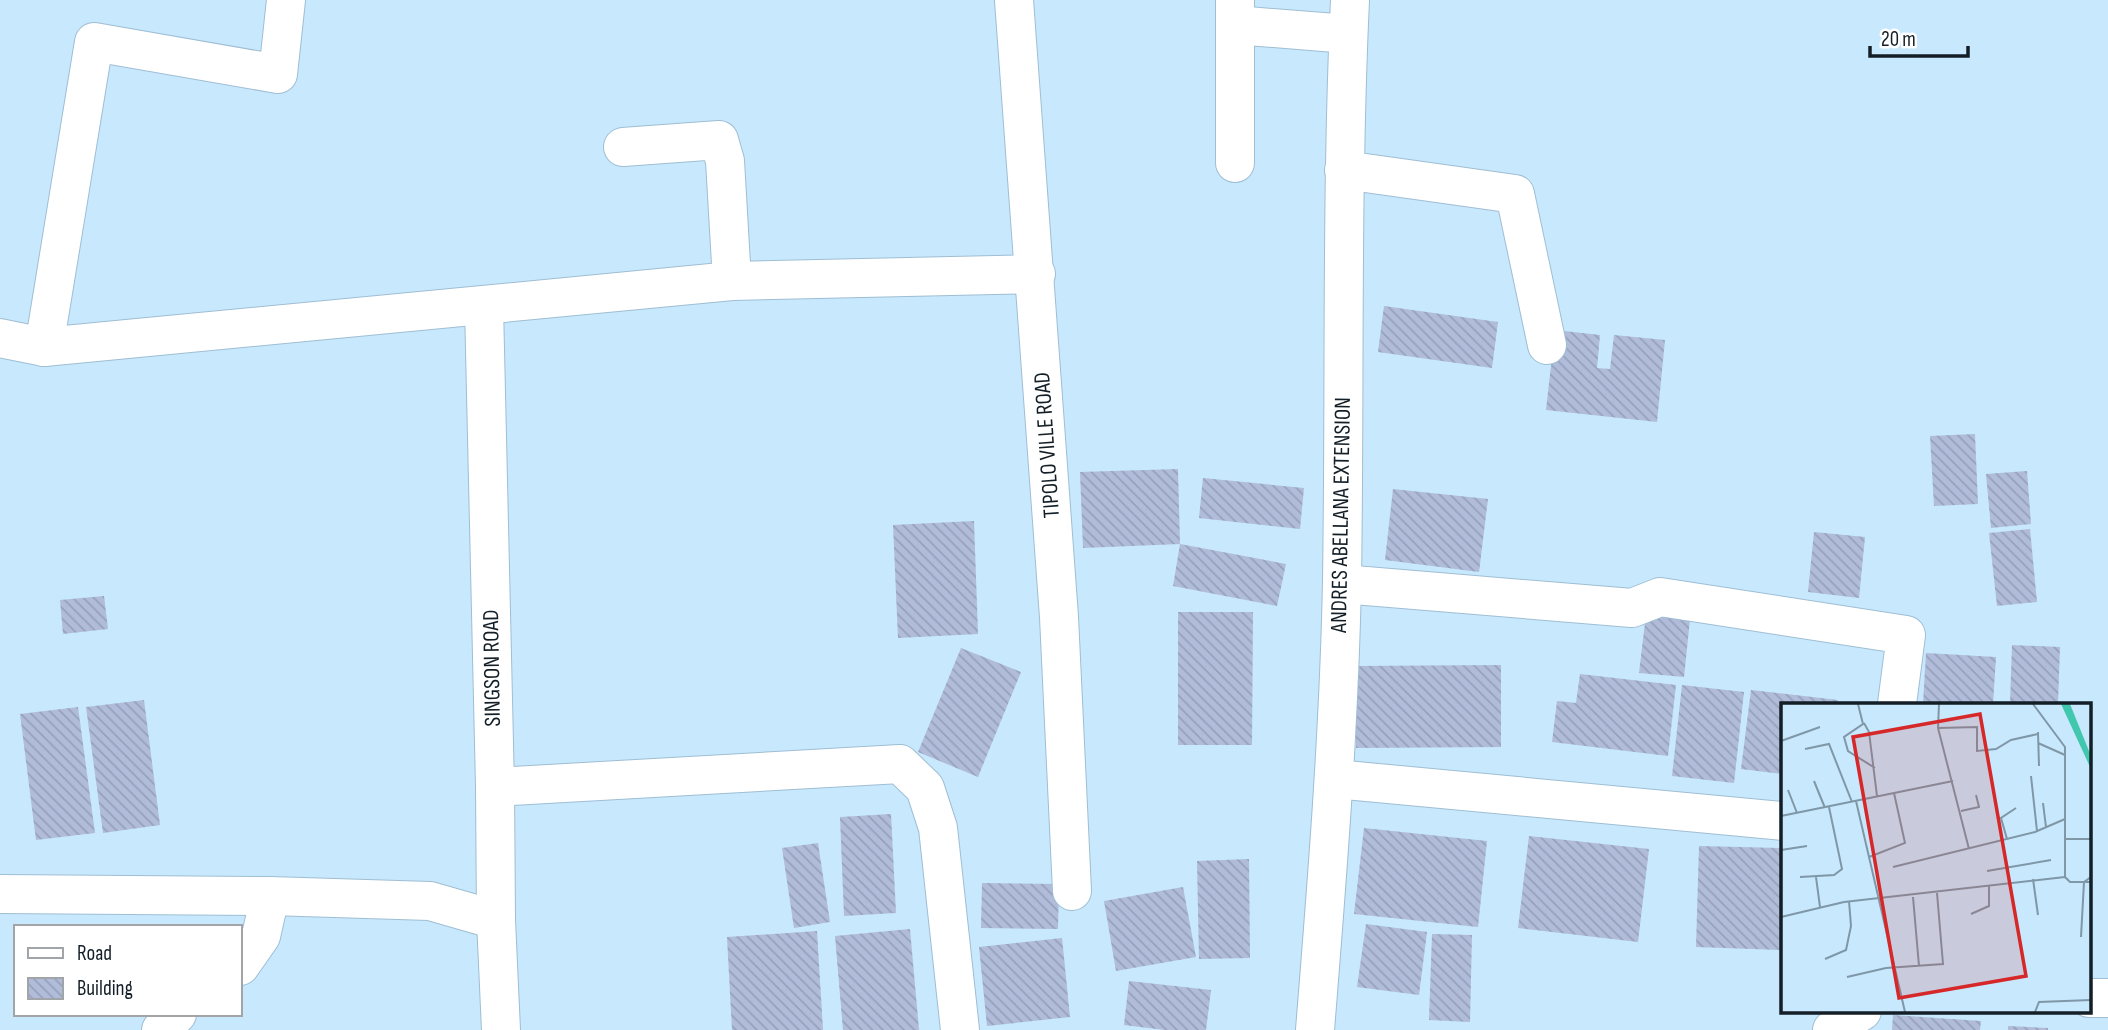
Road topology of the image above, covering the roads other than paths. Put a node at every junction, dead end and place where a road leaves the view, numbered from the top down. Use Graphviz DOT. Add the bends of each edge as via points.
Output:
graph roads {
  1 [pos="286,0"];
  2 [pos="1014,0"];
  3 [pos="1235,13"];
  4 [pos="1349,17"];
  5 [pos="623,147"];
  6 [pos="1235,163"];
  7 [pos="1344,170"];
  8 [pos="1035,274"];
  9 [pos="732,281"];
  10 [pos="484,306"];
  11 [pos="0,338"];
  12 [pos="1547,345"];
  13 [pos="44,347"];
  14 [pos="1342,584"];
  15 [pos="1897,703"];
  16 [pos="1335,779"];
  17 [pos="495,787"];
  18 [pos="1781,821"];
  19 [pos="1072,891"];
  20 [pos="0,894"];
  21 [pos="270,896"];
  22 [pos="495,920"];
  23 [pos="242,963"];
  24 [pos="2090,998"];
  25 [pos="2108,998"];
  26 [pos="1860,1012"];
  27 [pos="1862,1012"];
  28 [pos="175,1016"];
  29 [pos="161,1030"];
  30 [pos="501,1030"];
  31 [pos="960,1030"];
  32 [pos="1315,1030"];
  33 [pos="1832,1030"];
  34 [pos="1859,1030"];
  1 -- 13 [label="street" via="278,74 94,42"];
  2 -- 8 [label="street, TIPOLO VILLE ROAD"];
  3 -- 4 [label="street"];
  3 -- 6 [label="street"];
  4 -- 7 [label="street, ANDRES ABELLANA EXTENSION"];
  5 -- 9 [label="street" via="719,140"];
  7 -- 12 [label="street" via="1515,194"];
  7 -- 14 [label="street, ANDRES ABELLANA EXTENSION"];
  8 -- 9 [label="street"];
  8 -- 19 [label="street, TIPOLO VILLE ROAD"];
  9 -- 10 [label="street"];
  10 -- 13 [label="street"];
  10 -- 17 [label="street, SINGSON ROAD"];
  11 -- 13 [label="street"];
  14 -- 15 [label="street" via="1632,608 1660,597 1906,635"];
  14 -- 16 [label="street, ANDRES ABELLANA EXTENSION"];
  16 -- 18 [label="street"];
  16 -- 32 [label="street, ANDRES ABELLANA EXTENSION"];
  17 -- 22 [label="street, SINGSON ROAD"];
  17 -- 31 [label="street" via="900,764 925,788 938,828"];
  20 -- 21 [label="street"];
  21 -- 22 [label="street" via="430,901"];
  21 -- 23 [label="street" via="261,936"];
  22 -- 30 [label="street, SINGSON ROAD"];
  24 -- 25 [label="street"];
  26 -- 33 [label="street"];
  27 -- 34 [label="street"];
  28 -- 29 [label="street"];
}
